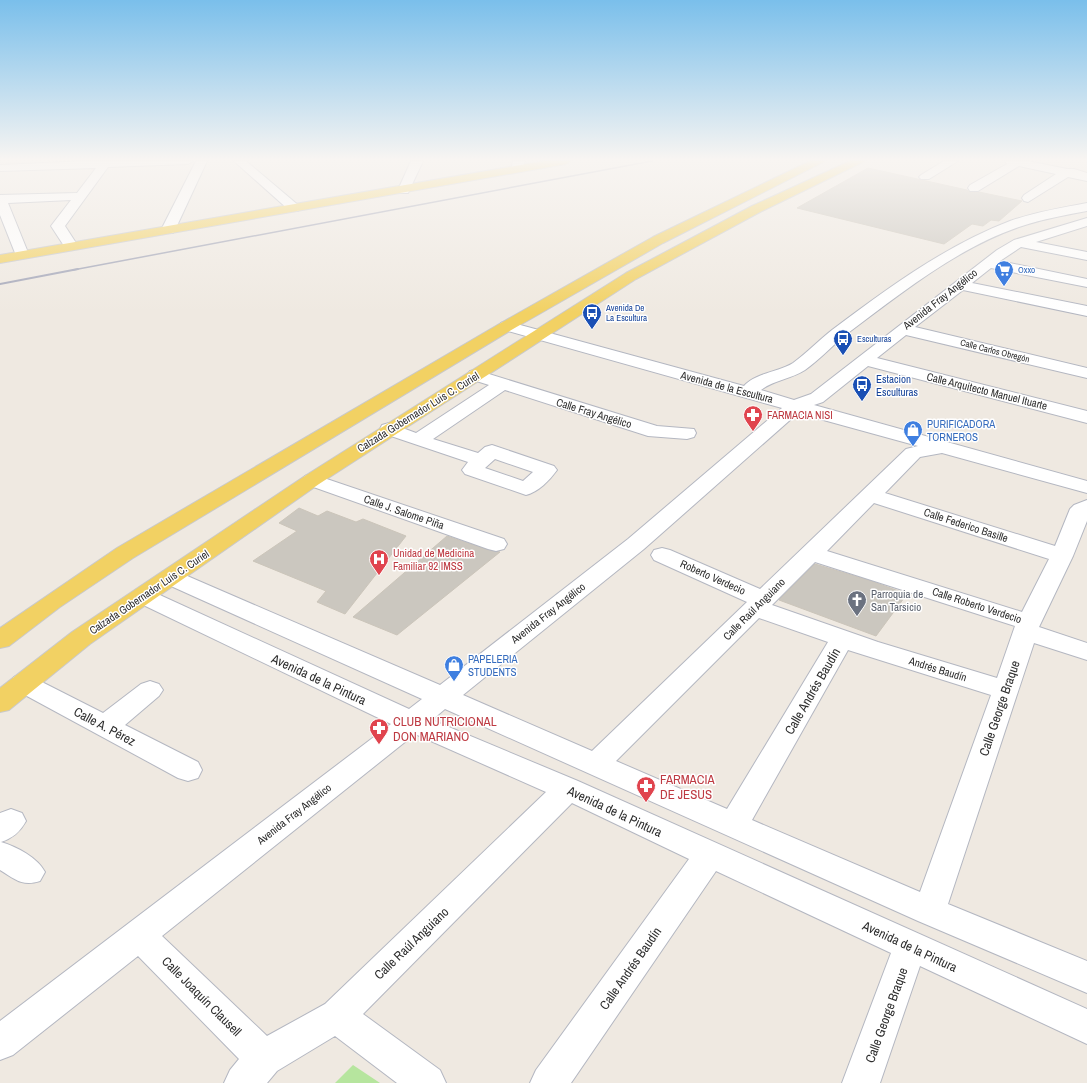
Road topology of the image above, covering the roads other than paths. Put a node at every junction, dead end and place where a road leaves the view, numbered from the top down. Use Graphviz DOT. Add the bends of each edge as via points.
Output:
graph roads {
  1 [pos="5,212"];
  2 [pos="69,212"];
  3 [pos="177,212"];
  4 [pos="274,212"];
  5 [pos="715,212"];
  6 [pos="751,212"];
  7 [pos="1061,212"];
  8 [pos="1087,222"];
  9 [pos="168,230"];
  10 [pos="1019,243"];
  11 [pos="70,246"];
  12 [pos="22,255"];
  13 [pos="1087,256"];
  14 [pos="0,259"];
  15 [pos="987,263"];
  16 [pos="1087,284"];
  17 [pos="959,285"];
  18 [pos="1087,311"];
  19 [pos="515,321"];
  20 [pos="903,329"];
  21 [pos="546,331"];
  22 [pos="865,360"];
  23 [pos="1087,373"];
  24 [pos="476,376"];
  25 [pos="502,384"];
  26 [pos="756,387"];
  27 [pos="817,398"];
  28 [pos="795,406"];
  29 [pos="1087,417"];
  30 [pos="389,429"];
  31 [pos="687,433"];
  32 [pos="418,440"];
  33 [pos="909,445"];
  34 [pos="1087,472"];
  35 [pos="538,479"];
  36 [pos="312,480"];
  37 [pos="871,495"];
  38 [pos="1085,501"];
  39 [pos="496,544"];
  40 [pos="811,552"];
  41 [pos="662,555"];
  42 [pos="1062,556"];
  43 [pos="170,577"];
  44 [pos="143,596"];
  45 [pos="760,604"];
  46 [pos="1027,626"];
  47 [pos="842,639"];
  48 [pos="0,640"];
  49 [pos="1087,652"];
  50 [pos="23,683"];
  51 [pos="150,690"];
  52 [pos="1006,690"];
  53 [pos="440,698"];
  54 [pos="0,703"];
  55 [pos="412,722"];
  56 [pos="105,726"];
  57 [pos="595,765"];
  58 [pos="188,770"];
  59 [pos="568,789"];
  60 [pos="733,826"];
  61 [pos="0,854"];
  62 [pos="710,854"];
  63 [pos="29,872"];
  64 [pos="929,912"];
  65 [pos="139,935"];
  66 [pos="910,946"];
  67 [pos="1087,977"];
  68 [pos="337,1016"];
  69 [pos="1087,1027"];
  70 [pos="0,1043"];
  71 [pos="254,1070"];
  72 [pos="428,1083"];
  73 [pos="549,1083"];
  74 [pos="861,1083"];
  1 -- 12 [label="street"];
  2 -- 11 [label="street" via="58,226"];
  3 -- 9 [label="street"];
  4 -- 9 [label="main road"];
  5 -- 19 [label="main road" via="658,240"];
  6 -- 21 [label="main road, Calzada Gobernador Luis C. Curiel" via="631,276"];
  7 -- 26 [label="street" via="1010,224 956,250 895,291 792,371"];
  8 -- 10 [label="street, Avenida Fray Angélico"];
  9 -- 11 [label="main road"];
  10 -- 13 [label="street"];
  10 -- 15 [label="street, Avenida Fray Angélico"];
  11 -- 12 [label="main road"];
  12 -- 14 [label="main road"];
  15 -- 16 [label="street"];
  15 -- 17 [label="street, Avenida Fray Angélico"];
  17 -- 18 [label="street"];
  17 -- 20 [label="street, Avenida Fray Angélico"];
  19 -- 21 [label="street, Avenida de la Escultura"];
  19 -- 48 [label="main road" via="125,553"];
  20 -- 22 [label="street, Avenida Fray Angélico"];
  20 -- 23 [label="street, Calle Carlos Obregón"];
  21 -- 24 [label="main road, Calzada Gobernador Luis C. Curiel"];
  21 -- 26 [label="street, Avenida de la Escultura"];
  22 -- 27 [label="street, Avenida Fray Angélico"];
  22 -- 29 [label="street, Calle Arquitecto Manuel Ituarte"];
  24 -- 25 [label="street, Calle Fray Angélico"];
  24 -- 30 [label="main road, Calzada Gobernador Luis C. Curiel"];
  25 -- 31 [label="street, Calle Fray Angélico" via="655,432"];
  25 -- 32 [label="street"];
  26 -- 27 [label="street, Avenida de la Escultura"];
  26 -- 28 [label="street, Avenida de la Escultura"];
  27 -- 28 [label="street, Avenida Fray Angélico"];
  27 -- 34 [label="street, Avenida de la Escultura"];
  28 -- 33 [label="street, Avenida de la Escultura"];
  28 -- 53 [label="street, Avenida Fray Angélico" via="636,544"];
  30 -- 32 [label="street"];
  30 -- 36 [label="main road, Calzada Gobernador Luis C. Curiel"];
  32 -- 35 [label="street" via="481,460 492,451 547,470"];
  33 -- 37 [label="street, Calle Raúl Anguiano"];
  33 -- 38 [label="street, Calle George Braque" via="943,447 1051,477"];
  36 -- 39 [label="street, Calle J. Salome Piña"];
  36 -- 43 [label="main road, Calzada Gobernador Luis C. Curiel"];
  37 -- 40 [label="street, Calle Raúl Anguiano"];
  37 -- 42 [label="street, Calle Federico Basille"];
  38 -- 42 [label="street, Calle George Braque"];
  40 -- 45 [label="street, Calle Raúl Anguiano"];
  40 -- 46 [label="street, Calle Roberto Verdecio"];
  41 -- 45 [label="street, Roberto Verdecio"];
  42 -- 46 [label="street, Calle George Braque"];
  43 -- 44 [label="main road, Calzada Gobernador Luis C. Curiel"];
  43 -- 53 [label="street"];
  44 -- 50 [label="main road, Calzada Gobernador Luis C. Curiel" via="81,638"];
  44 -- 55 [label="street, Avenida de la Pintura"];
  45 -- 47 [label="street"];
  45 -- 57 [label="street, Calle Raúl Anguiano"];
  46 -- 49 [label="street, Calle Roberto Verdecio"];
  46 -- 52 [label="street, Calle George Braque"];
  47 -- 52 [label="street, Andrés Baudín"];
  47 -- 60 [label="street, Calle Andrés Baudín"];
  50 -- 54 [label="main road, Calzada Gobernador Luis C. Curiel"];
  50 -- 56 [label="street, Calle A. Pérez"];
  51 -- 56 [label="street"];
  52 -- 64 [label="street, Calle George Braque"];
  53 -- 55 [label="street, Avenida Fray Angélico"];
  53 -- 57 [label="street"];
  55 -- 59 [label="street, Avenida de la Pintura"];
  55 -- 65 [label="street, Avenida Fray Angélico"];
  56 -- 58 [label="street, Calle A. Pérez"];
  57 -- 60 [label="street"];
  59 -- 62 [label="street, Avenida de la Pintura"];
  59 -- 68 [label="street, Calle Raúl Anguiano"];
  60 -- 64 [label="street"];
  61 -- 63 [label="street"];
  62 -- 66 [label="street, Avenida de la Pintura"];
  62 -- 73 [label="street, Calle Andrés Baudín"];
  64 -- 67 [label="street"];
  65 -- 70 [label="street, Avenida Fray Angélico"];
  65 -- 71 [label="street, Calle Joaquín Clausell"];
  66 -- 69 [label="street, Avenida de la Pintura"];
  66 -- 74 [label="street, Calle George Braque"];
  68 -- 71 [label="street, Calle Raúl Anguiano"];
  68 -- 72 [label="street"];
}
